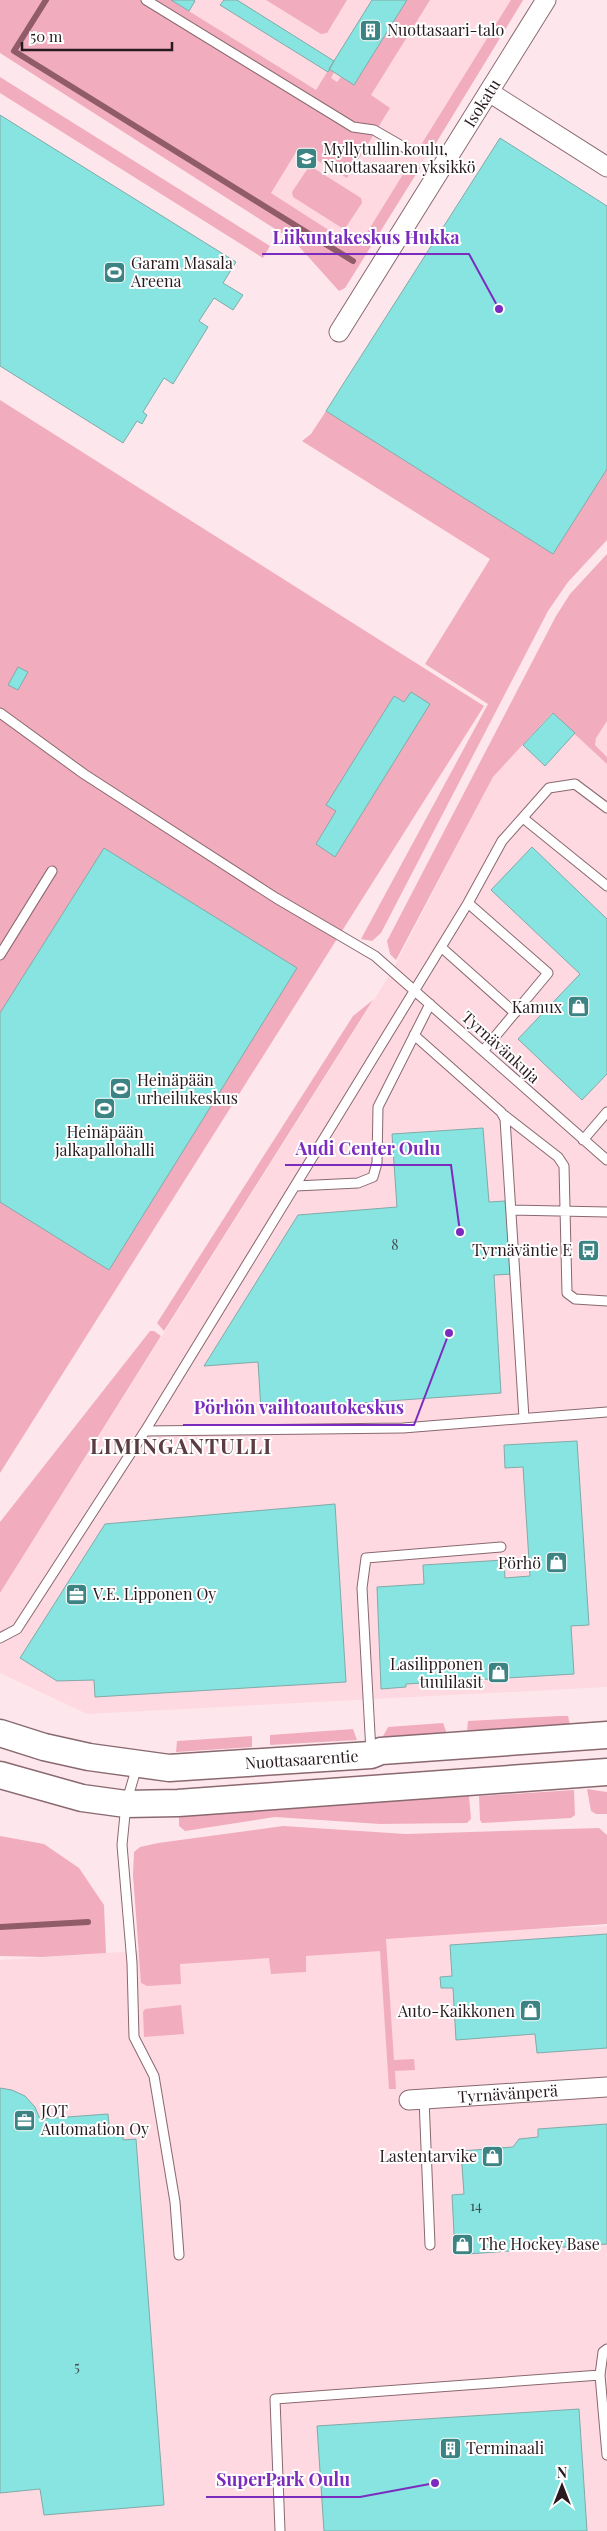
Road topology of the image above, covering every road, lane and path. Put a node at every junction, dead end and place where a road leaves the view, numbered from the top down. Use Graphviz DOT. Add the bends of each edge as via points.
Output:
graph roads {
  1 [pos="146,0"];
  2 [pos="546,0"];
  3 [pos="489,92"];
  4 [pos="407,149"];
  5 [pos="607,166"];
  6 [pos="339,332"];
  7 [pos="0,713"];
  8 [pos="607,808"];
  9 [pos="523,818"];
  10 [pos="52,871"];
  11 [pos="607,886"];
  12 [pos="468,902"];
  13 [pos="441,947"];
  14 [pos="0,955"];
  15 [pos="414,990"];
  16 [pos="430,1004"];
  17 [pos="515,1013"];
  18 [pos="414,1036"];
  19 [pos="483,1051"];
  20 [pos="607,1112"];
  21 [pos="504,1116"];
  22 [pos="583,1140"];
  23 [pos="607,1160"];
  24 [pos="296,1186"];
  25 [pos="511,1210"];
  26 [pos="564,1211"];
  27 [pos="607,1212"];
  28 [pos="607,1301"];
  29 [pos="607,1412"];
  30 [pos="524,1418"];
  31 [pos="145,1431"];
  32 [pos="501,1547"];
  33 [pos="0,1638"];
  34 [pos="0,1733"];
  35 [pos="607,1735"];
  36 [pos="372,1755"];
  37 [pos="137,1766"];
  38 [pos="607,1772"];
  39 [pos="0,1775"];
  40 [pos="126,1804"];
  41 [pos="607,2087"];
  42 [pos="416,2100"];
  43 [pos="430,2245"];
  44 [pos="179,2255"];
  45 [pos="607,2349"];
  46 [pos="600,2375"];
  47 [pos="607,2455"];
  48 [pos="280,2531"];
  1 -- 4 [label="lane" via="353,126 374,130"];
  2 -- 3 [label="street, Isokatu"];
  3 -- 5 [label="street"];
  3 -- 6 [label="street, Isokatu"];
  7 -- 15 [label="lane, Tyrnävänkuja" via="84,774 251,882 375,956"];
  8 -- 9 [label="lane" via="575,784 558,785 549,788"];
  9 -- 11 [label="lane"];
  9 -- 12 [label="lane" via="502,841"];
  10 -- 14 [label="lane"];
  12 -- 13 [label="lane"];
  12 -- 17 [label="lane" via="548,973"];
  13 -- 15 [label="lane"];
  13 -- 17 [label="lane"];
  15 -- 16 [label="lane, Tyrnävänkuja"];
  15 -- 24 [label="lane"];
  16 -- 18 [label="lane"];
  16 -- 19 [label="lane, Tyrnävänkuja"];
  17 -- 19 [label="lane"];
  18 -- 21 [label="lane"];
  18 -- 24 [label="lane" via="378,1107 377,1163 373,1177 358,1184"];
  19 -- 22 [label="lane, Tyrnävänkuja"];
  20 -- 22 [label="lane"];
  21 -- 25 [label="lane"];
  21 -- 26 [label="lane" via="562,1162"];
  22 -- 23 [label="lane, Tyrnävänkuja"];
  24 -- 31 [label="lane"];
  25 -- 26 [label="lane"];
  25 -- 30 [label="lane"];
  26 -- 27 [label="lane"];
  26 -- 28 [label="lane" via="567,1293 575,1299"];
  29 -- 30 [label="lane"];
  30 -- 31 [label="lane" via="360,1430"];
  31 -- 33 [label="lane" via="17,1629"];
  32 -- 36 [label="lane" via="366,1558 362,1588"];
  34 -- 37 [label="main road, Nuottasaarentie" via="44,1747"];
  35 -- 36 [label="main road, Nuottasaarentie" via="380,1751"];
  36 -- 37 [label="main road, Nuottasaarentie" via="176,1768"];
  37 -- 40 [label="lane"];
  38 -- 40 [label="main road" via="197,1802"];
  39 -- 40 [label="main road" via="82,1798"];
  40 -- 44 [label="lane" via="122,1845 132,1964 134,2037 154,2076 157,2090 175,2202"];
  41 -- 42 [label="street, Tyrnävänperä"];
  42 -- 43 [label="lane"];
  45 -- 46 [label="lane" via="603,2352"];
  46 -- 47 [label="lane"];
  46 -- 48 [label="lane" via="275,2399"];
}
